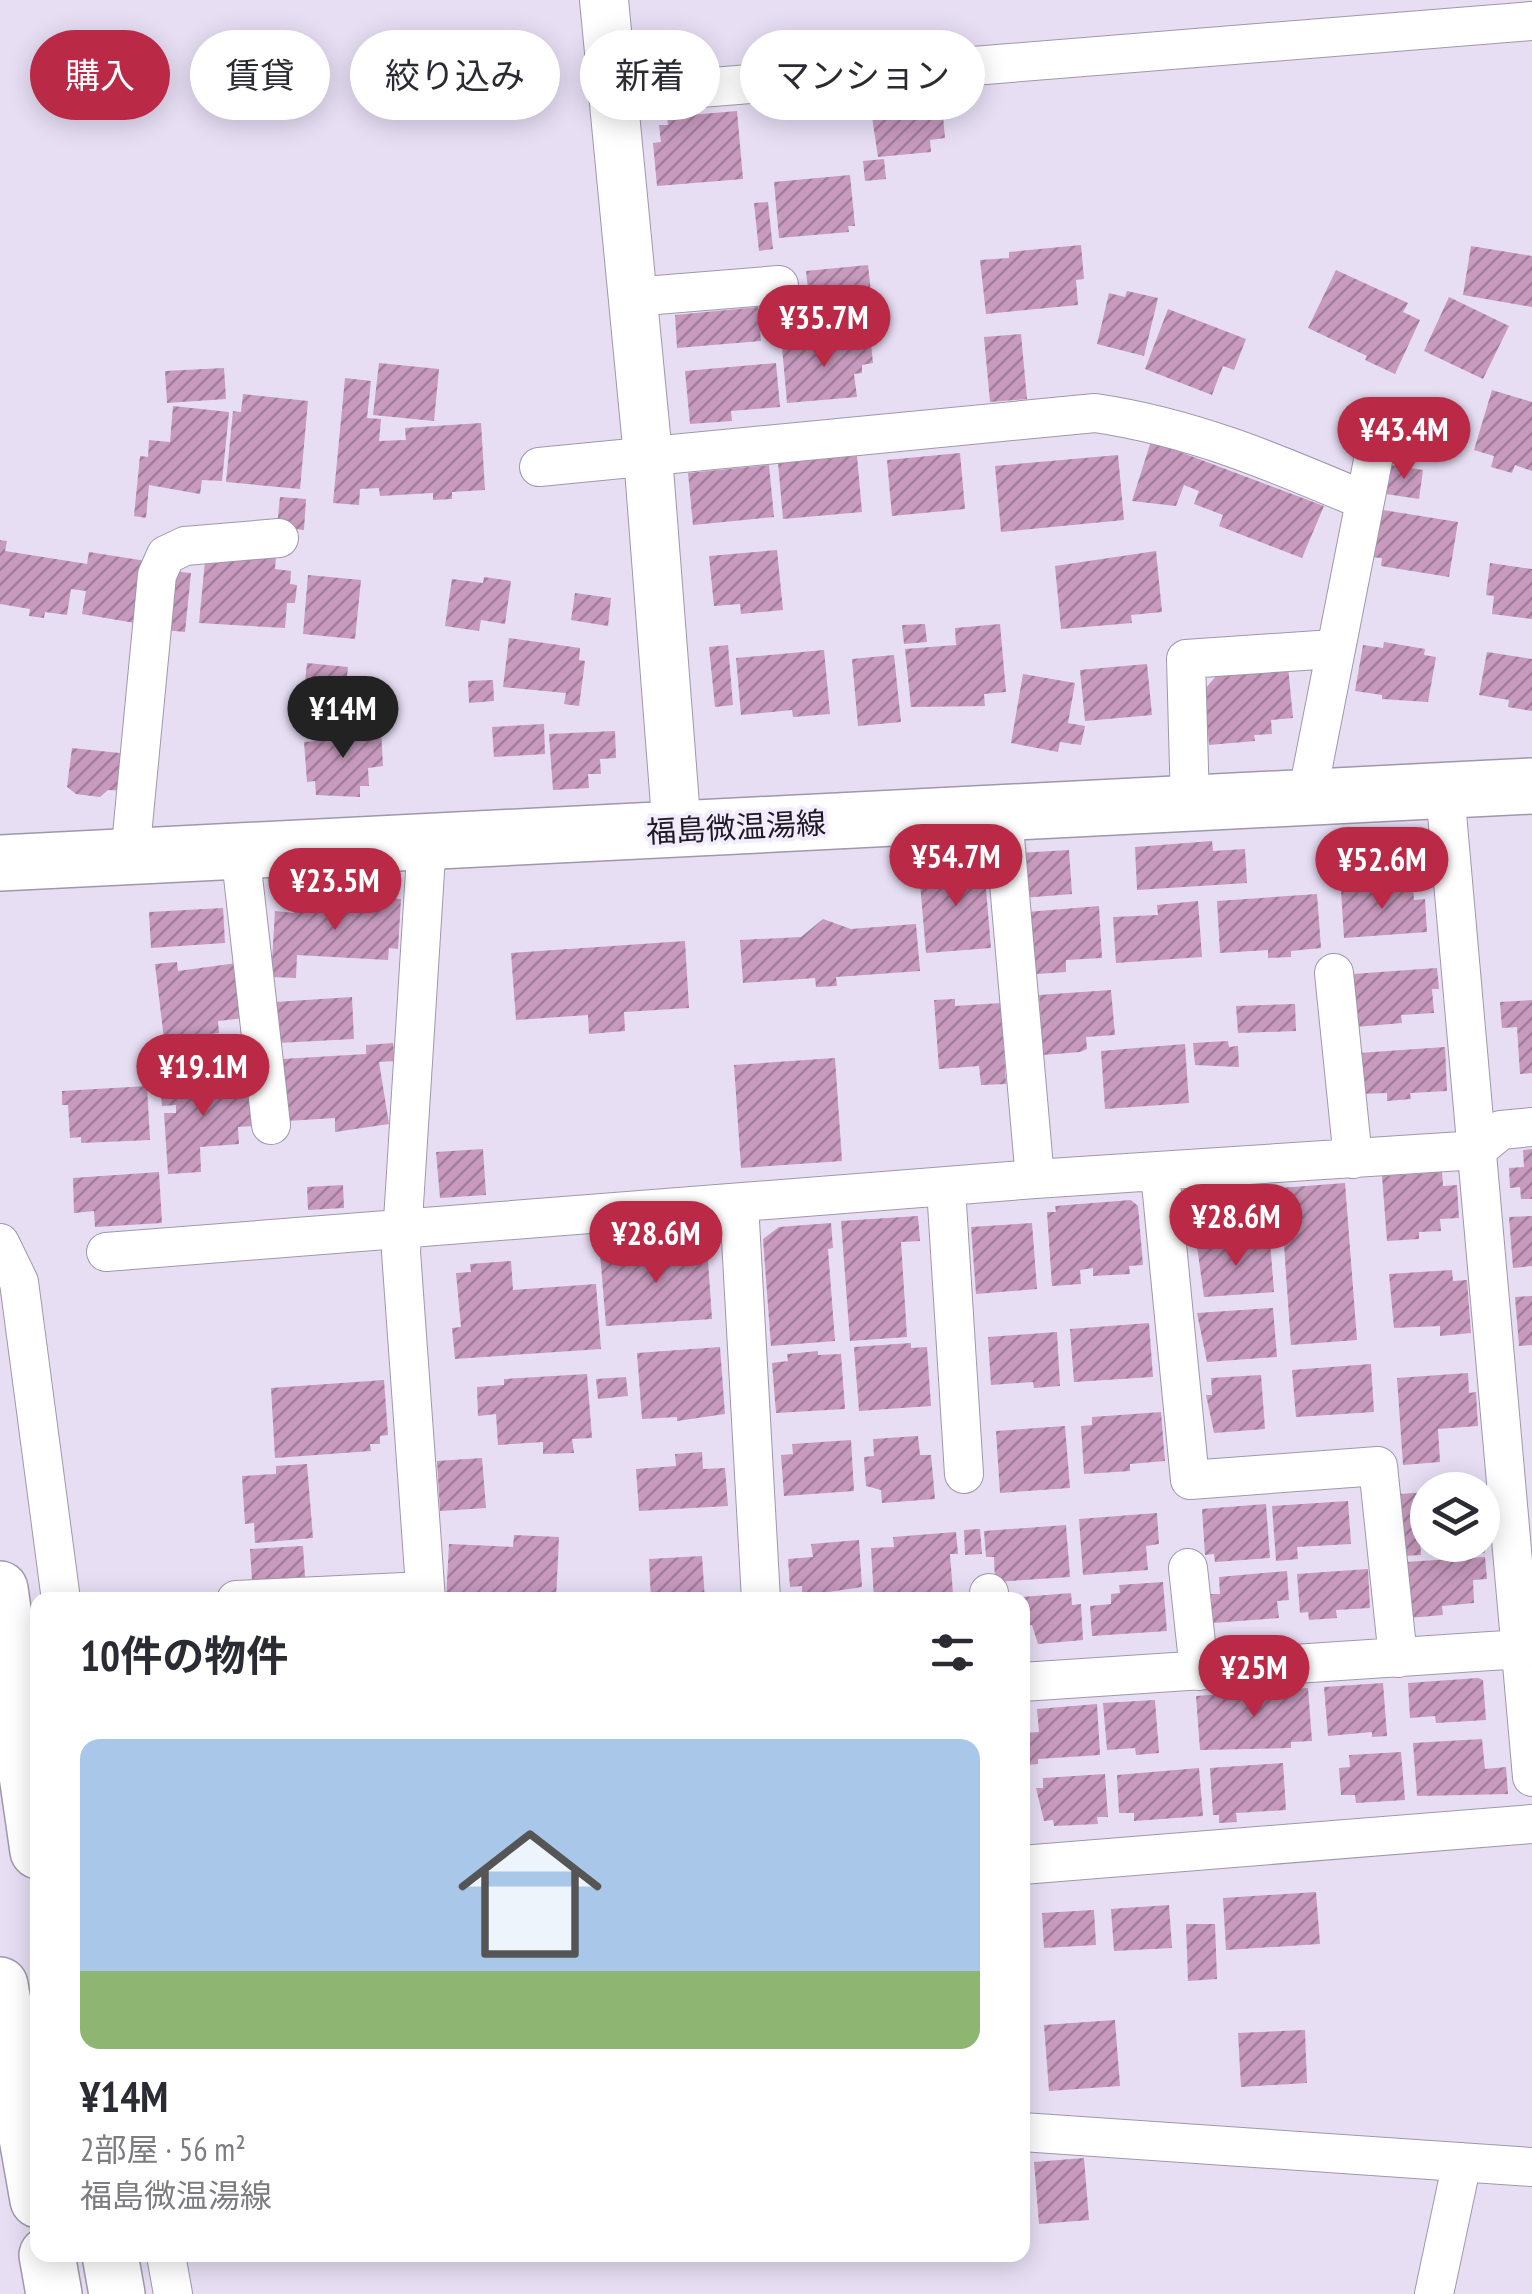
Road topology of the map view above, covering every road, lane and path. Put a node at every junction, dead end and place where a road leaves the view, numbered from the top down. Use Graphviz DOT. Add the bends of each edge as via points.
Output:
graph roads {
  1 [pos="604,0"];
  2 [pos="1532,21"];
  3 [pos="607,30"];
  4 [pos="720,87"];
  5 [pos="615,120"];
  6 [pos="779,284"];
  7 [pos="632,297"];
  8 [pos="1379,430"];
  9 [pos="648,456"];
  10 [pos="540,467"];
  11 [pos="1363,500"];
  12 [pos="278,538"];
  13 [pos="1332,650"];
  14 [pos="1532,786"];
  15 [pos="1446,791"];
  16 [pos="1307,797"];
  17 [pos="1190,804"];
  18 [pos="1004,815"];
  19 [pos="677,831"];
  20 [pos="427,840"];
  21 [pos="240,850"];
  22 [pos="130,856"];
  23 [pos="0,863"];
  24 [pos="1334,973"];
  25 [pos="270,1124"];
  26 [pos="1532,1127"];
  27 [pos="1477,1150"];
  28 [pos="1353,1159"];
  29 [pos="1160,1173"];
  30 [pos="1036,1179"];
  31 [pos="946,1188"];
  32 [pos="739,1203"];
  33 [pos="403,1226"];
  34 [pos="0,1242"];
  35 [pos="106,1252"];
  36 [pos="964,1474"];
  37 [pos="1188,1568"];
  38 [pos="0,1589"];
  39 [pos="59,1592"];
  40 [pos="426,1592"];
  41 [pos="760,1592"];
  42 [pos="1520,1649"];
  43 [pos="1398,1658"];
  44 [pos="1199,1671"];
  45 [pos="1030,1682"];
  46 [pos="1532,1778"];
  47 [pos="30,1795"];
  48 [pos="1532,1824"];
  49 [pos="1030,1864"];
  50 [pos="0,1985"];
  51 [pos="1030,2133"];
  52 [pos="30,2155"];
  53 [pos="1462,2162"];
  54 [pos="1532,2167"];
  55 [pos="48,2262"];
  56 [pos="111,2262"];
  57 [pos="167,2262"];
  58 [pos="54,2294"];
  59 [pos="117,2294"];
  60 [pos="173,2294"];
  61 [pos="1434,2294"];
  1 -- 3 [label="street"];
  2 -- 4 [label="street"];
  5 -- 7 [label="street"];
  6 -- 7 [label="street"];
  7 -- 9 [label="street"];
  8 -- 11 [label="street"];
  9 -- 10 [label="street"];
  9 -- 11 [label="street" via="1095,413 1159,422 1225,442"];
  9 -- 19 [label="street"];
  11 -- 13 [label="street"];
  12 -- 22 [label="street" via="185,546 166,554 157,575"];
  13 -- 16 [label="street"];
  13 -- 17 [label="street" via="1186,659"];
  14 -- 15 [label="main road, 福島微温湯線"];
  15 -- 16 [label="main road, 福島微温湯線"];
  15 -- 27 [label="street"];
  16 -- 17 [label="main road, 福島微温湯線"];
  17 -- 18 [label="main road, 福島微温湯線"];
  18 -- 19 [label="main road, 福島微温湯線"];
  18 -- 30 [label="street"];
  19 -- 20 [label="main road, 福島微温湯線"];
  20 -- 21 [label="main road, 福島微温湯線"];
  20 -- 33 [label="street"];
  21 -- 22 [label="main road, 福島微温湯線"];
  21 -- 25 [label="street"];
  22 -- 23 [label="main road, 福島微温湯線"];
  24 -- 28 [label="street"];
  26 -- 27 [label="street" via="1500,1130"];
  27 -- 28 [label="street"];
  27 -- 42 [label="street"];
  28 -- 29 [label="street"];
  29 -- 30 [label="street"];
  29 -- 43 [label="street" via="1190,1480 1378,1466"];
  30 -- 31 [label="street"];
  31 -- 32 [label="street"];
  31 -- 36 [label="street"];
  32 -- 33 [label="street"];
  32 -- 41 [label="street"];
  33 -- 35 [label="street"];
  33 -- 40 [label="street"];
  34 -- 39 [label="street" via="19,1282"];
  37 -- 44 [label="street"];
  38 -- 47 [label="main road"];
  42 -- 43 [label="street"];
  42 -- 46 [label="street"];
  43 -- 44 [label="street"];
  44 -- 45 [label="street"];
  48 -- 49 [label="street"];
  50 -- 52 [label="main road"];
  51 -- 53 [label="street"];
  53 -- 54 [label="street"];
  53 -- 61 [label="street"];
  55 -- 58 [label="main road"];
  56 -- 59 [label="main road"];
  57 -- 60 [label="street"];
}
